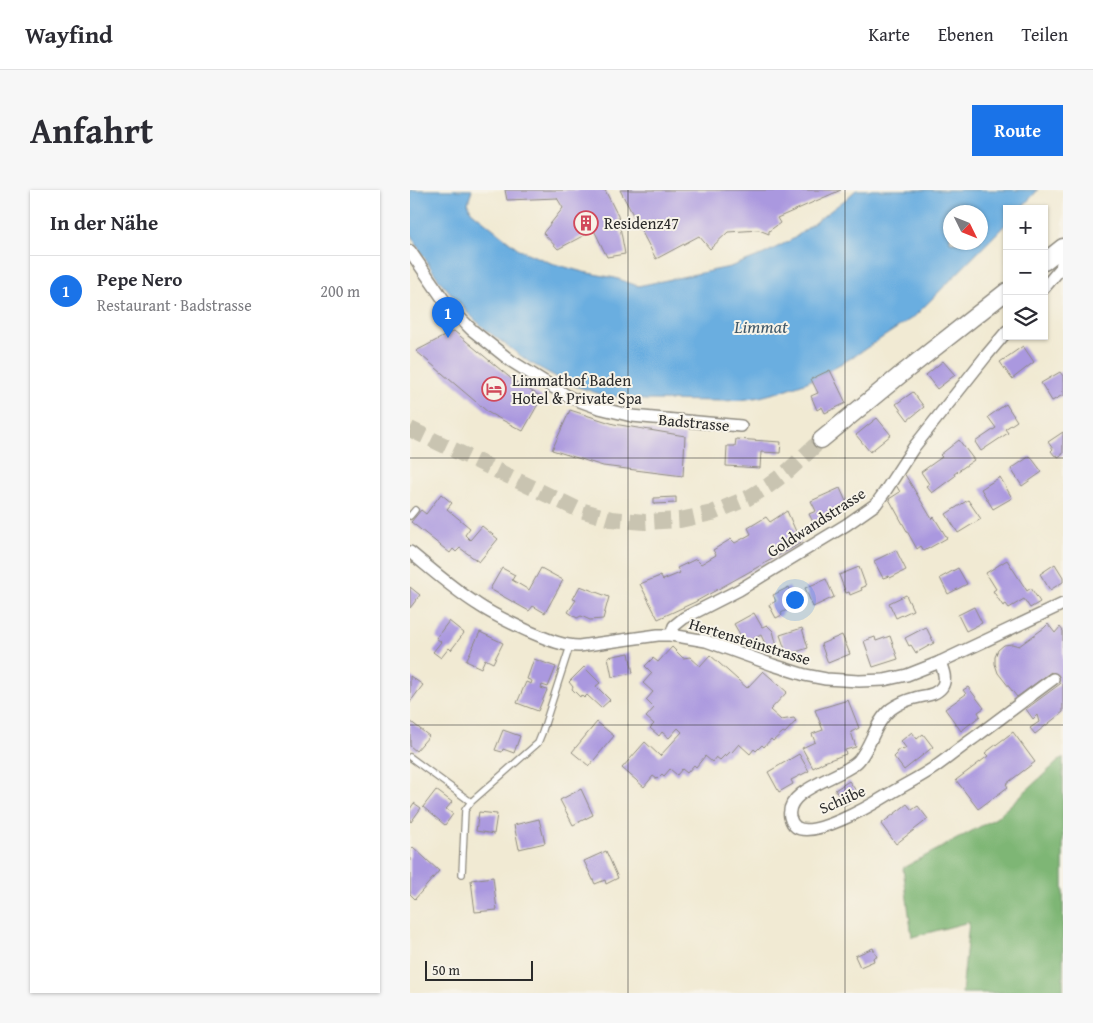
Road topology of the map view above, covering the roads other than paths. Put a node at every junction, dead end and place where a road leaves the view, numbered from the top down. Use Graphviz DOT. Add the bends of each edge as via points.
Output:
graph roads {
  1 [pos="1063,247"];
  2 [pos="410,251"];
  3 [pos="1063,258"];
  4 [pos="1048,259"];
  5 [pos="1048,283"];
  6 [pos="1003,294"];
  7 [pos="1003,336"];
  8 [pos="741,426"];
  9 [pos="826,436"];
  10 [pos="415,510"];
  11 [pos="410,516"];
  12 [pos="410,552"];
  13 [pos="1063,604"];
  14 [pos="671,635"];
  15 [pos="570,646"];
  16 [pos="940,662"];
  17 [pos="1053,679"];
  18 [pos="410,757"];
  19 [pos="471,802"];
  20 [pos="462,874"];
  1 -- 4 [label="main road"];
  2 -- 8 [label="street, Badstrasse" via="448,306 472,330 511,361 569,397 632,416"];
  3 -- 5 [label="street" via="1061,268"];
  6 -- 9 [label="main road"];
  7 -- 14 [label="street, Goldwandstrasse" via="914,447 876,504 739,590 684,618 674,626"];
  10 -- 11 [label="lane"];
  12 -- 15 [label="street, Hertensteinstrasse" via="491,613"];
  13 -- 16 [label="street, Hertensteinstrasse"];
  14 -- 15 [label="street, Hertensteinstrasse"];
  14 -- 16 [label="street, Hertensteinstrasse" via="706,641 788,670 826,679 884,680 908,675"];
  15 -- 19 [label="lane" via="538,743"];
  16 -- 17 [label="street, Schiibe" via="945,678 937,693 914,698 887,712 858,762 810,787 796,799 789,814 796,827 824,826 857,813 934,768"];
  18 -- 19 [label="lane"];
  19 -- 20 [label="lane" via="465,810"];
}
